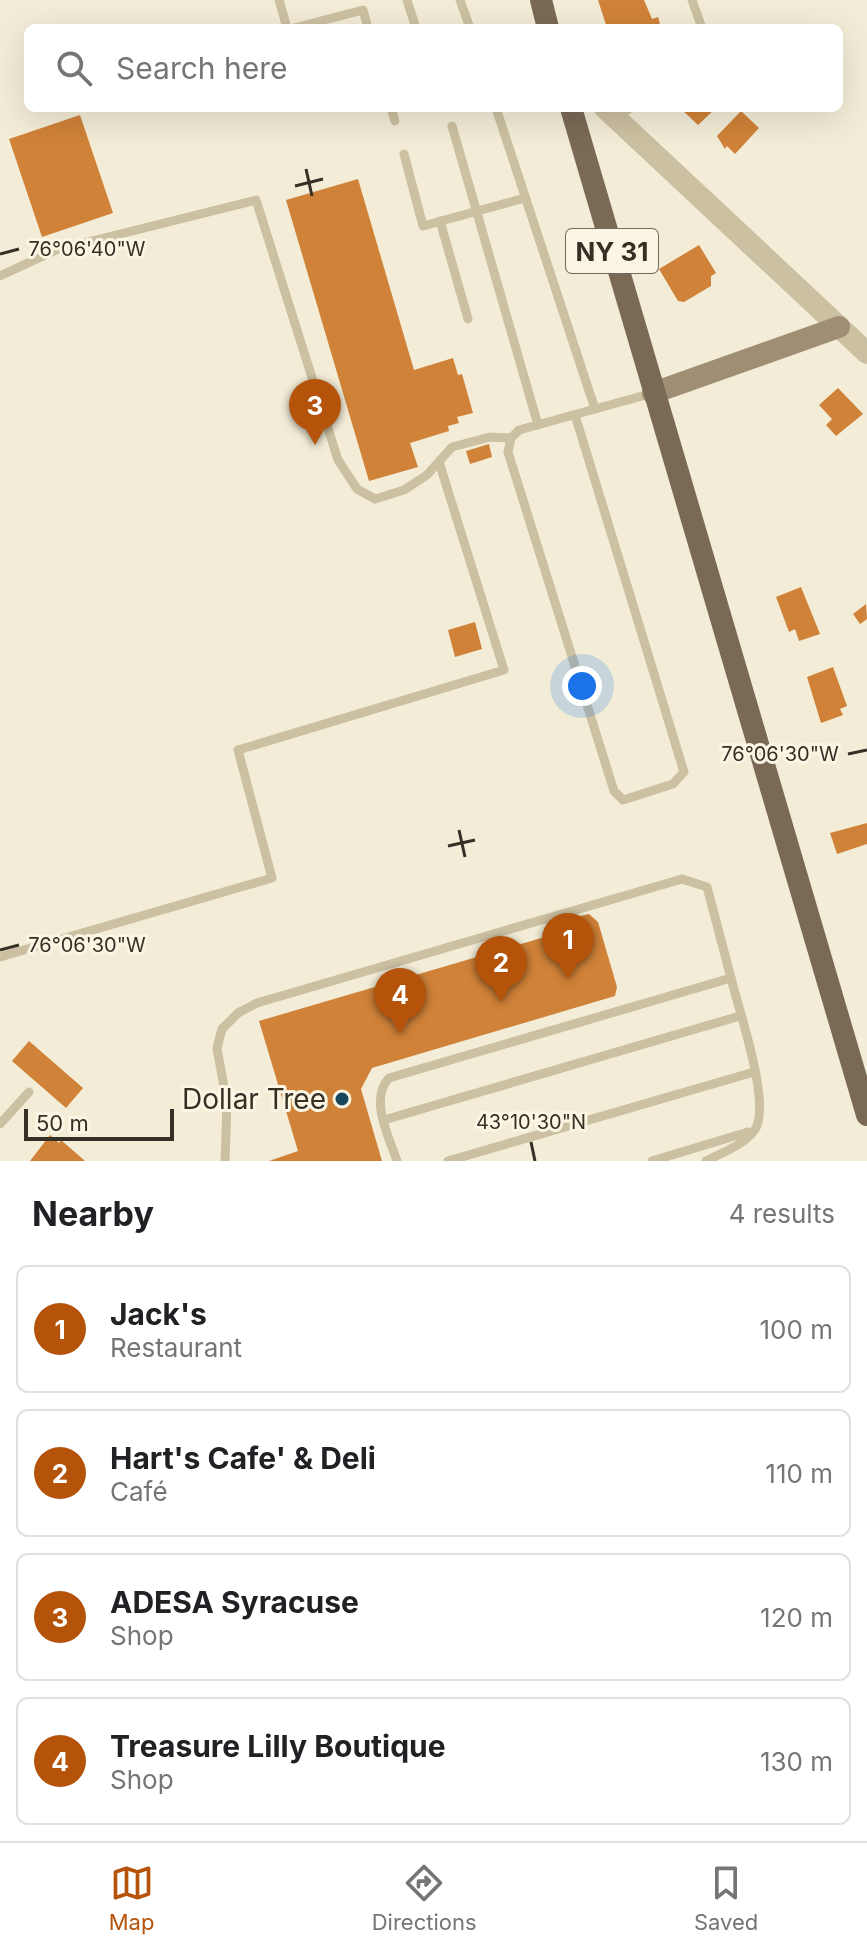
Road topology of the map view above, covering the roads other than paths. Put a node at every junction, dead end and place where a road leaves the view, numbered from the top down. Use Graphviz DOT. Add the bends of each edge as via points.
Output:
graph roads {
  1 [pos="279,0"];
  2 [pos="407,0"];
  3 [pos="460,0"];
  4 [pos="541,0"];
  5 [pos="692,0"];
  6 [pos="362,5"];
  7 [pos="286,24"];
  8 [pos="306,24"];
  9 [pos="415,24"];
  10 [pos="469,24"];
  11 [pos="547,24"];
  12 [pos="701,24"];
  13 [pos="392,112"];
  14 [pos="497,112"];
  15 [pos="572,112"];
  16 [pos="618,112"];
  17 [pos="395,121"];
  18 [pos="452,126"];
  19 [pos="404,154"];
  20 [pos="525,198"];
  21 [pos="476,211"];
  22 [pos="440,221"];
  23 [pos="0,276"];
  24 [pos="468,319"];
  25 [pos="839,327"];
  26 [pos="867,353"];
  27 [pos="653,393"];
  28 [pos="595,409"];
  29 [pos="575,415"];
  30 [pos="538,425"];
  31 [pos="511,438"];
  32 [pos="439,462"];
  33 [pos="0,957"];
  34 [pos="731,978"];
  35 [pos="740,1016"];
  36 [pos="754,1072"];
  37 [pos="29,1092"];
  38 [pos="867,1115"];
  39 [pos="384,1120"];
  40 [pos="0,1124"];
  41 [pos="755,1130"];
  42 [pos="225,1161"];
  43 [pos="397,1161"];
  44 [pos="448,1161"];
  45 [pos="652,1161"];
  46 [pos="706,1161"];
  1 -- 7 [label="lane"];
  2 -- 9 [label="lane"];
  3 -- 10 [label="lane"];
  4 -- 11 [label="main road"];
  5 -- 12 [label="lane"];
  6 -- 8 [label="lane"];
  13 -- 17 [label="lane"];
  14 -- 20 [label="lane"];
  15 -- 27 [label="main road, NY 31"];
  16 -- 25 [label="street"];
  18 -- 21 [label="lane"];
  19 -- 22 [label="lane" via="423,226"];
  20 -- 21 [label="lane"];
  20 -- 28 [label="lane"];
  21 -- 22 [label="lane"];
  21 -- 30 [label="lane"];
  22 -- 24 [label="lane"];
  23 -- 32 [label="lane" via="56,250 256,200 338,460 357,489 375,499 404,490"];
  25 -- 26 [label="street"];
  25 -- 27 [label="main road"];
  27 -- 28 [label="lane"];
  27 -- 38 [label="main road, NY 31"];
  28 -- 29 [label="lane"];
  29 -- 30 [label="lane"];
  29 -- 31 [label="lane" via="682,762 684,772 673,784 623,800 614,791 508,452"];
  30 -- 31 [label="lane"];
  31 -- 32 [label="lane" via="490,437 452,447"];
  32 -- 33 [label="lane" via="504,670 238,750 272,878"];
  34 -- 35 [label="lane"];
  34 -- 39 [label="lane" via="397,1075 383,1084 380,1094"];
  34 -- 42 [label="lane" via="707,887 682,879 257,1003 222,1029 217,1048 227,1104"];
  35 -- 36 [label="lane"];
  35 -- 39 [label="lane"];
  36 -- 41 [label="lane" via="759,1093"];
  36 -- 44 [label="lane"];
  37 -- 40 [label="lane"];
  39 -- 43 [label="lane"];
  41 -- 45 [label="lane"];
  41 -- 46 [label="lane"];
}
